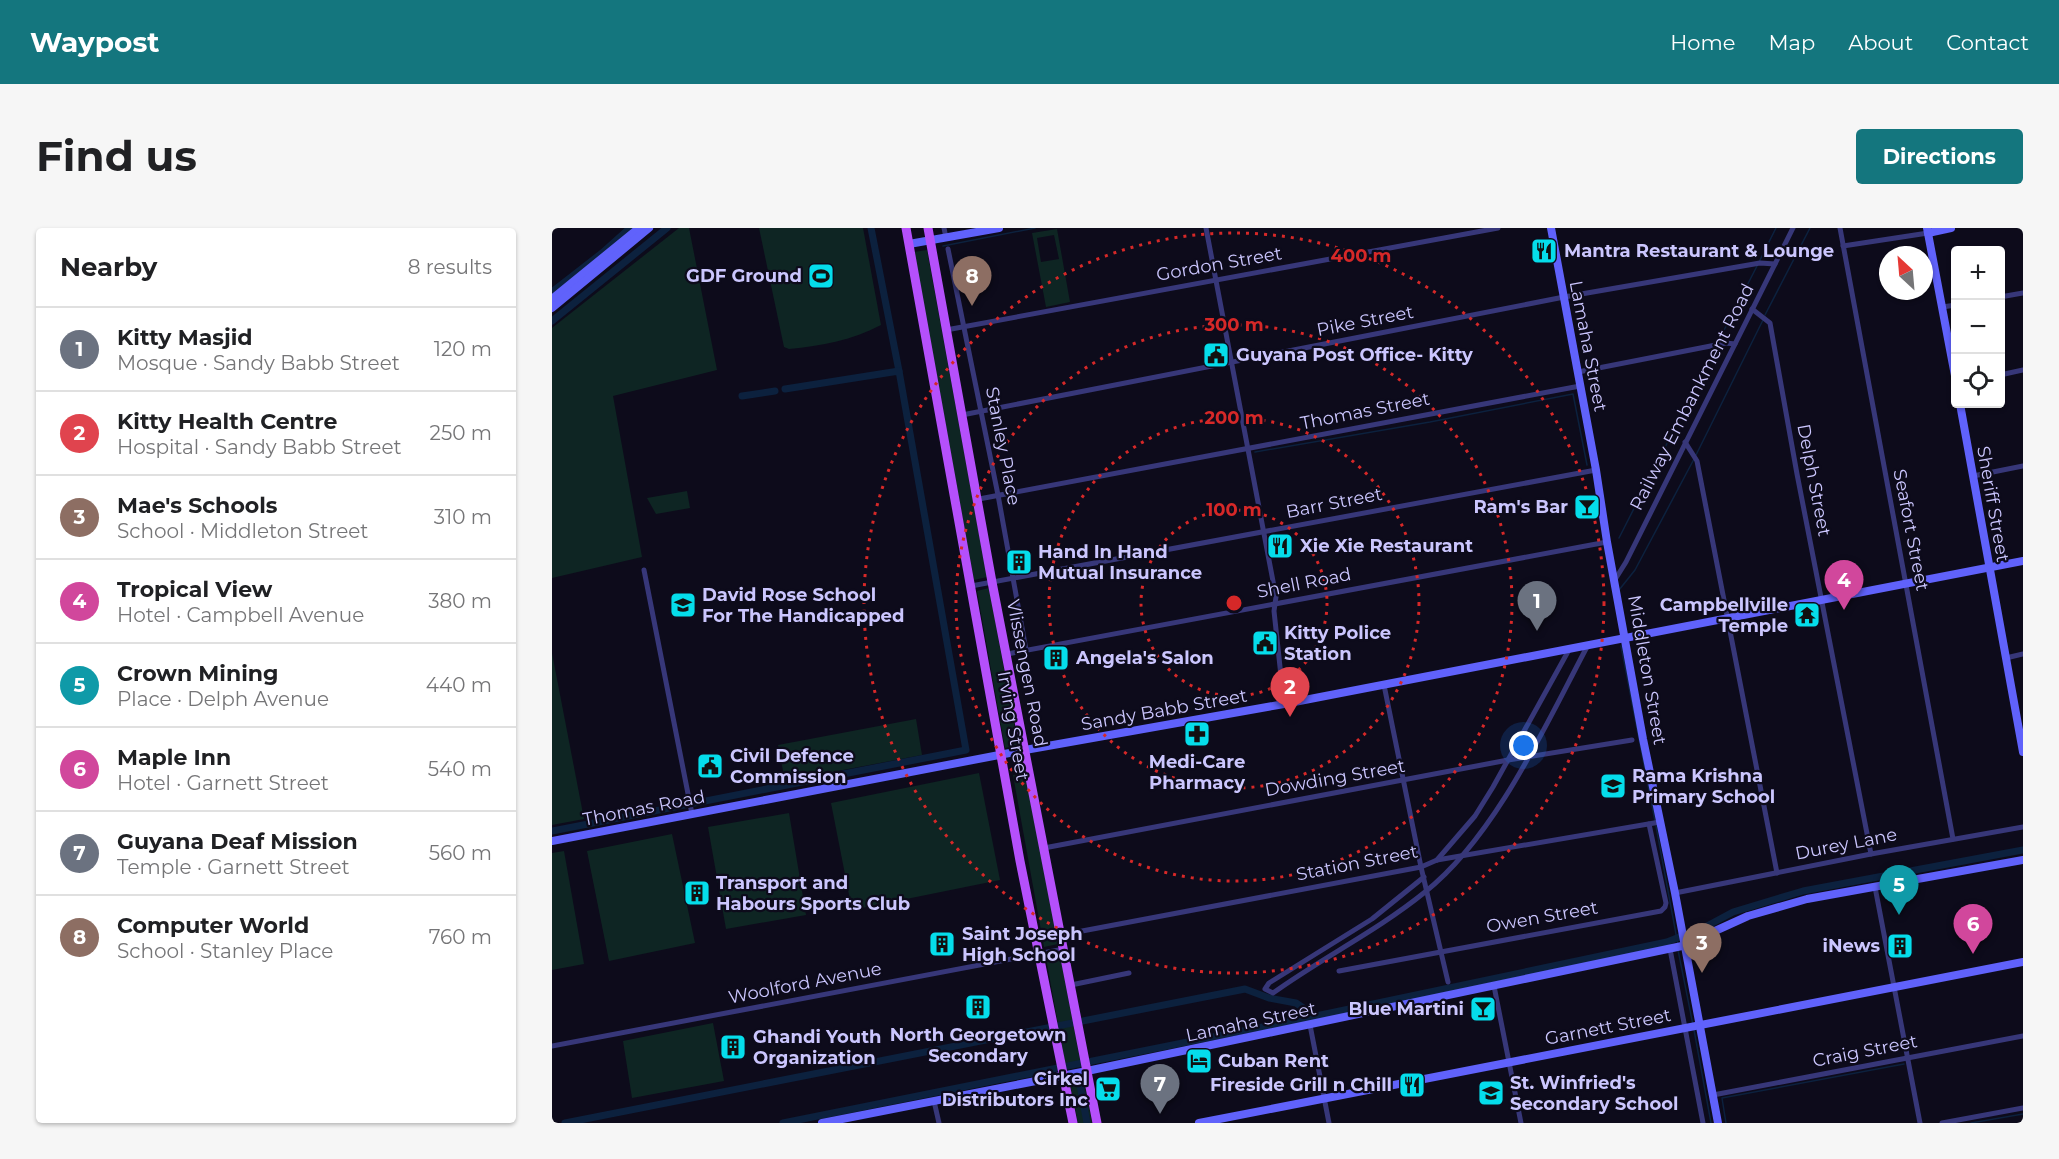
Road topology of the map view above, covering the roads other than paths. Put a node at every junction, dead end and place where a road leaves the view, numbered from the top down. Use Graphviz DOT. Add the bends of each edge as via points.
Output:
graph roads {
  1 [pos="639,228"];
  2 [pos="649,228"];
  3 [pos="906,228"];
  4 [pos="928,228"];
  5 [pos="944,228"];
  6 [pos="999,228"];
  7 [pos="1206,228"];
  8 [pos="1498,228"];
  9 [pos="1551,228"];
  10 [pos="1793,228"];
  11 [pos="1840,228"];
  12 [pos="1951,228"];
  13 [pos="1927,230"];
  14 [pos="945,238"];
  15 [pos="931,241"];
  16 [pos="909,244"];
  17 [pos="1843,246"];
  18 [pos="948,249"];
  19 [pos="1775,264"];
  20 [pos="1216,280"];
  21 [pos="2023,292"];
  22 [pos="2005,296"];
  23 [pos="1564,297"];
  24 [pos="552,299"];
  25 [pos="1951,306"];
  26 [pos="552,308"];
  27 [pos="1942,308"];
  28 [pos="1752,309"];
  29 [pos="964,326"];
  30 [pos="946,330"];
  31 [pos="1735,344"];
  32 [pos="1951,355"];
  33 [pos="1232,362"];
  34 [pos="2023,370"];
  35 [pos="1578,372"];
  36 [pos="2005,374"];
  37 [pos="1580,386"];
  38 [pos="1961,408"];
  39 [pos="981,412"];
  40 [pos="962,415"];
  41 [pos="1685,442"];
  42 [pos="1248,448"];
  43 [pos="2023,466"];
  44 [pos="1596,470"];
  45 [pos="1973,476"];
  46 [pos="998,495"];
  47 [pos="979,499"];
  48 [pos="1264,532"];
  49 [pos="1607,542"];
  50 [pos="2023,561"];
  51 [pos="1612,562"];
  52 [pos="1626,562"];
  53 [pos="1988,567"];
  54 [pos="644,570"];
  55 [pos="1616,578"];
  56 [pos="1013,579"];
  57 [pos="992,582"];
  58 [pos="1906,583"];
  59 [pos="971,586"];
  60 [pos="1822,599"];
  61 [pos="1275,604"];
  62 [pos="1728,618"];
  63 [pos="1626,636"];
  64 [pos="1588,645"];
  65 [pos="1570,648"];
  66 [pos="1026,650"];
  67 [pos="1006,654"];
  68 [pos="2023,654"];
  69 [pos="2006,658"];
  70 [pos="1384,685"];
  71 [pos="1284,704"];
  72 [pos="1632,740"];
  73 [pos="2023,748"];
  74 [pos="1025,750"];
  75 [pos="1002,755"];
  76 [pos="1528,756"];
  77 [pos="1508,760"];
  78 [pos="1403,781"];
  79 [pos="692,811"];
  80 [pos="1660,822"];
  81 [pos="1649,824"];
  82 [pos="2023,827"];
  83 [pos="1953,839"];
  84 [pos="552,841"];
  85 [pos="1044,848"];
  86 [pos="1871,854"];
  87 [pos="1461,856"];
  88 [pos="1437,860"];
  89 [pos="2023,860"];
  90 [pos="1421,867"];
  91 [pos="1777,873"];
  92 [pos="1424,877"];
  93 [pos="1875,887"];
  94 [pos="1427,890"];
  95 [pos="1676,892"];
  96 [pos="1372,919"];
  97 [pos="1377,927"];
  98 [pos="1061,935"];
  99 [pos="1684,944"];
  100 [pos="1671,948"];
  101 [pos="1064,949"];
  102 [pos="1441,951"];
  103 [pos="1040,954"];
  104 [pos="2023,962"];
  105 [pos="1338,971"];
  106 [pos="1129,973"];
  107 [pos="1448,982"];
  108 [pos="1071,985"];
  109 [pos="1494,986"];
  110 [pos="1895,987"];
  111 [pos="1310,1025"];
  112 [pos="1700,1025"];
  113 [pos="1686,1028"];
  114 [pos="2023,1036"];
  115 [pos="552,1046"];
  116 [pos="1908,1058"];
  117 [pos="1510,1062"];
  118 [pos="1063,1069"];
  119 [pos="1087,1071"];
  120 [pos="1713,1095"];
  121 [pos="1324,1098"];
  122 [pos="934,1101"];
  123 [pos="2023,1108"];
  124 [pos="822,1123"];
  125 [pos="939,1123"];
  126 [pos="1073,1123"];
  127 [pos="1097,1123"];
  128 [pos="1199,1123"];
  129 [pos="1329,1123"];
  130 [pos="1521,1123"];
  131 [pos="1703,1123"];
  132 [pos="1718,1123"];
  133 [pos="1920,1123"];
  134 [pos="1942,1123"];
  1 -- 24 [label="street"];
  2 -- 26 [label="street"];
  3 -- 16 [label="main road, Irving Street"];
  4 -- 15 [label="main road, Vlissengen Road"];
  5 -- 14 [label="street"];
  6 -- 14 [label="street"];
  7 -- 20 [label="street"];
  8 -- 20 [label="street, Gordon Street"];
  9 -- 23 [label="street, Lamaha Street"];
  10 -- 19 [label="street, Railway Embankment Road"];
  11 -- 17 [label="street, Seafort Street"];
  12 -- 13 [label="street"];
  13 -- 17 [label="street"];
  13 -- 27 [label="street"];
  14 -- 15 [label="street"];
  15 -- 16 [label="street"];
  15 -- 30 [label="main road, Vlissengen Road"];
  16 -- 59 [label="main road, Irving Street"];
  17 -- 58 [label="street, Seafort Street"];
  18 -- 29 [label="street, Stanley Place"];
  19 -- 23 [label="street, Pike Street" via="1760,262"];
  19 -- 28 [label="street, Railway Embankment Road"];
  20 -- 29 [label="street, Gordon Street"];
  20 -- 33 [label="street"];
  21 -- 22 [label="street"];
  23 -- 33 [label="street, Pike Street"];
  23 -- 35 [label="street, Lamaha Street"];
  25 -- 27 [label="street"];
  27 -- 32 [label="street"];
  28 -- 31 [label="street, Railway Embankment Road"];
  28 -- 60 [label="street, Delph Street" via="1769,322"];
  29 -- 30 [label="street, Gordon Street"];
  29 -- 39 [label="street, Stanley Place"];
  30 -- 40 [label="main road, Vlissengen Road"];
  31 -- 35 [label="street"];
  31 -- 41 [label="street, Railway Embankment Road"];
  33 -- 39 [label="street, Pike Street"];
  33 -- 42 [label="street"];
  34 -- 36 [label="street"];
  35 -- 37 [label="street, Lamaha Street"];
  37 -- 42 [label="street, Thomas Street"];
  37 -- 44 [label="street, Lamaha Street"];
  38 -- 45 [label="street, Sheriff Street"];
  39 -- 40 [label="street, Pike Street"];
  39 -- 46 [label="street, Stanley Place"];
  40 -- 47 [label="main road, Vlissengen Road"];
  41 -- 52 [label="street, Railway Embankment Road"];
  41 -- 62 [label="street" via="1697,461"];
  42 -- 46 [label="street, Thomas Street"];
  42 -- 48 [label="street"];
  43 -- 45 [label="street"];
  44 -- 48 [label="street, Barr Street"];
  44 -- 49 [label="street, Middleton Street"];
  45 -- 53 [label="street, Sheriff Street"];
  46 -- 47 [label="street, Thomas Street"];
  46 -- 56 [label="street, Stanley Place"];
  47 -- 57 [label="main road, Vlissengen Road"];
  48 -- 56 [label="street, Barr Street"];
  48 -- 61 [label="street"];
  49 -- 51 [label="street, Middleton Street"];
  49 -- 61 [label="street, Shell Road"];
  50 -- 53 [label="street, Sandy Babb Street"];
  51 -- 52 [label="street"];
  51 -- 55 [label="street, Middleton Street"];
  52 -- 55 [label="street, Railway Embankment Road"];
  53 -- 58 [label="street, Sandy Babb Street"];
  53 -- 69 [label="street, Sheriff Street"];
  54 -- 79 [label="street"];
  55 -- 63 [label="street, Middleton Street"];
  56 -- 57 [label="street, Barr Street"];
  56 -- 66 [label="street, Stanley Place"];
  57 -- 59 [label="street, Barr Street"];
  57 -- 67 [label="main road, Vlissengen Road"];
  58 -- 60 [label="street, Sandy Babb Street"];
  58 -- 83 [label="street, Seafort Street"];
  59 -- 75 [label="main road, Irving Street"];
  60 -- 62 [label="street, Sandy Babb Street"];
  60 -- 86 [label="street, Delph Street"];
  61 -- 66 [label="street, Shell Road"];
  61 -- 71 [label="street"];
  62 -- 63 [label="street, Sandy Babb Street"];
  62 -- 91 [label="street"];
  63 -- 64 [label="street, Sandy Babb Street"];
  63 -- 80 [label="street, Middleton Street"];
  64 -- 65 [label="street, Sandy Babb Street"];
  64 -- 76 [label="street"];
  65 -- 70 [label="street, Sandy Babb Street"];
  65 -- 77 [label="street"];
  66 -- 67 [label="street, Shell Road"];
  67 -- 74 [label="main road, Vlissengen Road"];
  68 -- 69 [label="street"];
  69 -- 73 [label="street, Sheriff Street"];
  70 -- 71 [label="street, Sandy Babb Street"];
  70 -- 78 [label="street"];
  71 -- 74 [label="street, Sandy Babb Street"];
  72 -- 76 [label="street, Dowding Street"];
  74 -- 75 [label="street, Thomas Road"];
  74 -- 85 [label="main road, Vlissengen Road"];
  75 -- 79 [label="street, Thomas Road"];
  75 -- 103 [label="main road, Irving Street"];
  76 -- 77 [label="street, Dowding Street"];
  76 -- 87 [label="street" via="1498,807"];
  77 -- 78 [label="street, Dowding Street"];
  77 -- 88 [label="street" via="1475,816"];
  78 -- 85 [label="street, Dowding Street"];
  78 -- 90 [label="street"];
  79 -- 84 [label="street, Thomas Road"];
  80 -- 81 [label="street, Station Street"];
  80 -- 95 [label="street, Middleton Street"];
  81 -- 87 [label="street, Station Street"];
  81 -- 102 [label="street, Owen Street" via="1666,903 1661,911"];
  82 -- 83 [label="street, Durey Lane"];
  83 -- 86 [label="street, Durey Lane"];
  85 -- 98 [label="main road, Vlissengen Road"];
  86 -- 91 [label="street, Durey Lane"];
  87 -- 88 [label="street, Station Street"];
  87 -- 94 [label="street"];
  88 -- 90 [label="street, Station Street"];
  89 -- 93 [label="street, Lamaha Street"];
  90 -- 92 [label="street"];
  90 -- 98 [label="street, Station Street"];
  91 -- 95 [label="street, Durey Lane"];
  92 -- 94 [label="street"];
  92 -- 96 [label="street"];
  93 -- 99 [label="street, Lamaha Street" via="1807,899 1748,916"];
  93 -- 110 [label="street"];
  94 -- 97 [label="street"];
  94 -- 102 [label="street"];
  95 -- 99 [label="street, Middleton Street"];
  96 -- 97 [label="street"];
  96 -- 97 [label="street" via="1269,983 1264,990 1273,993"];
  98 -- 101 [label="main road, Vlissengen Road"];
  99 -- 100 [label="street, Lamaha Street"];
  99 -- 112 [label="street, Middleton Street"];
  100 -- 109 [label="street, Lamaha Street"];
  100 -- 113 [label="street"];
  101 -- 103 [label="street, Woolford Avenue"];
  101 -- 108 [label="main road, Vlissengen Road"];
  102 -- 105 [label="street, Owen Street"];
  102 -- 107 [label="street"];
  103 -- 115 [label="street, Woolford Avenue"];
  103 -- 118 [label="main road, Irving Street"];
  104 -- 110 [label="street, Garnett Street"];
  106 -- 108 [label="street"];
  108 -- 119 [label="main road, Vlissengen Road"];
  109 -- 111 [label="street, Lamaha Street"];
  109 -- 117 [label="street"];
  110 -- 112 [label="street, Garnett Street"];
  110 -- 116 [label="street"];
  111 -- 119 [label="street, Lamaha Street"];
  111 -- 121 [label="street"];
  112 -- 113 [label="street, Garnett Street"];
  112 -- 120 [label="street, Middleton Street"];
  113 -- 117 [label="street, Garnett Street"];
  113 -- 131 [label="street"];
  114 -- 116 [label="street, Craig Street"];
  116 -- 120 [label="street, Craig Street"];
  116 -- 133 [label="street"];
  117 -- 121 [label="street, Garnett Street"];
  117 -- 130 [label="street"];
  118 -- 119 [label="street, Lamaha Street"];
  118 -- 122 [label="street, Lamaha Street"];
  118 -- 126 [label="main road, Irving Street"];
  119 -- 127 [label="main road, Vlissengen Road"];
  120 -- 132 [label="street, Middleton Street"];
  121 -- 128 [label="street, Garnett Street"];
  121 -- 129 [label="street"];
  122 -- 124 [label="street, Lamaha Street"];
  122 -- 125 [label="street"];
  123 -- 134 [label="street"];
}
